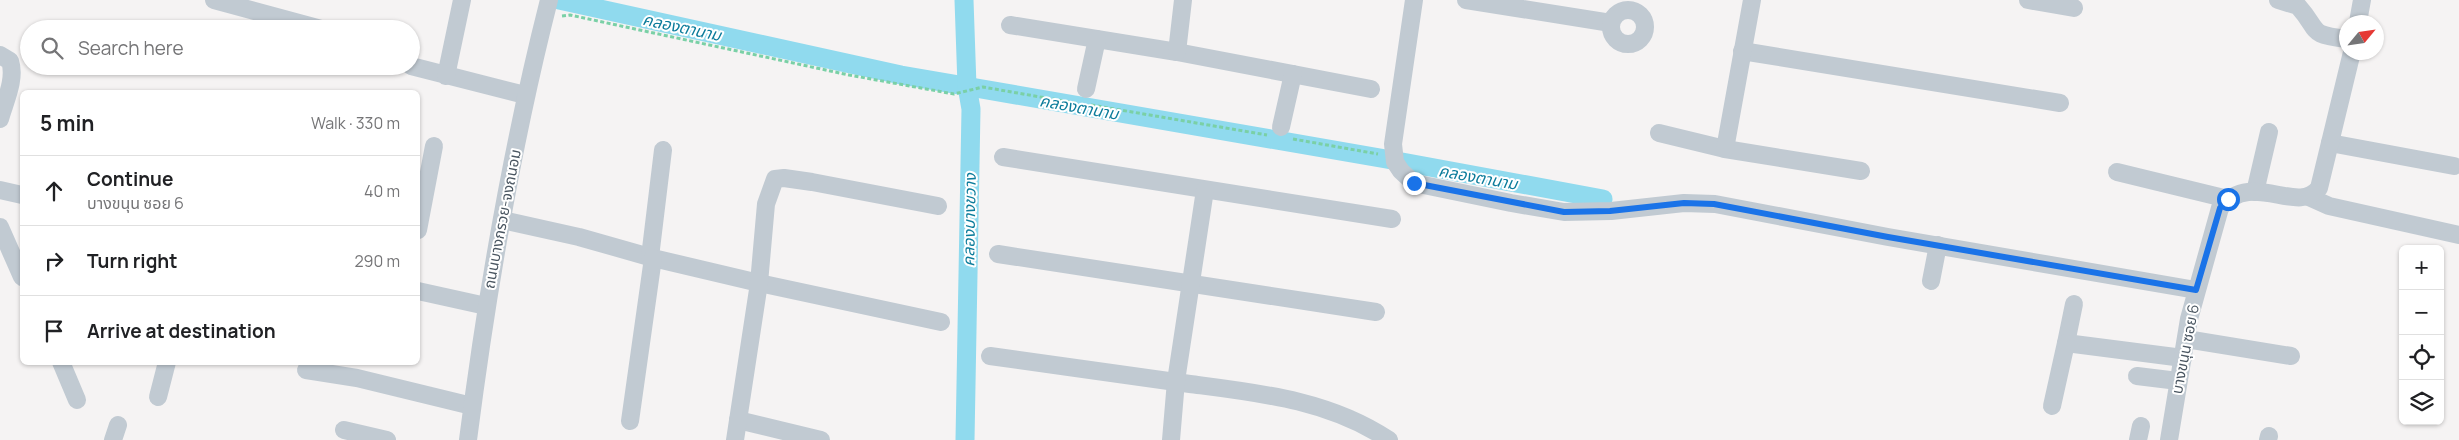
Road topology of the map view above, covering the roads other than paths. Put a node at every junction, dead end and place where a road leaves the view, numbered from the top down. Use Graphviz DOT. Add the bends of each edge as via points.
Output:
graph roads {
  1 [pos="214,0"];
  2 [pos="462,0"];
  3 [pos="1183,0"];
  4 [pos="1414,0"];
  5 [pos="1466,0"];
  6 [pos="1752,0"];
  7 [pos="2028,0"];
  8 [pos="2278,0"];
  9 [pos="2362,0"];
  10 [pos="548,5"];
  11 [pos="1633,5"];
  12 [pos="2074,8"];
  13 [pos="2359,15"];
  14 [pos="288,20"];
  15 [pos="1611,23"];
  16 [pos="1010,26"];
  17 [pos="2339,38"];
  18 [pos="1097,40"];
  19 [pos="1742,51"];
  20 [pos="1177,52"];
  21 [pos="0,55"];
  22 [pos="2350,60"];
  23 [pos="420,69"];
  24 [pos="1293,74"];
  25 [pos="446,76"];
  26 [pos="1086,89"];
  27 [pos="1371,89"];
  28 [pos="525,95"];
  29 [pos="2060,103"];
  30 [pos="0,119"];
  31 [pos="2269,132"];
  32 [pos="1279,133"];
  33 [pos="1658,133"];
  34 [pos="2330,143"];
  35 [pos="434,146"];
  36 [pos="1725,149"];
  37 [pos="663,150"];
  38 [pos="1003,156"];
  39 [pos="2454,166"];
  40 [pos="1861,170"];
  41 [pos="2117,172"];
  42 [pos="0,190"];
  43 [pos="1205,190"];
  44 [pos="2256,192"];
  45 [pos="20,195"];
  46 [pos="2309,197"];
  47 [pos="2228,199"];
  48 [pos="938,206"];
  49 [pos="1392,219"];
  50 [pos="420,220"];
  51 [pos="502,220"];
  52 [pos="0,227"];
  53 [pos="2459,235"];
  54 [pos="1938,245"];
  55 [pos="998,254"];
  56 [pos="651,258"];
  57 [pos="20,272"];
  58 [pos="1931,281"];
  59 [pos="1192,282"];
  60 [pos="759,283"];
  61 [pos="2196,290"];
  62 [pos="420,291"];
  63 [pos="2074,304"];
  64 [pos="486,306"];
  65 [pos="1376,312"];
  66 [pos="941,322"];
  67 [pos="2186,340"];
  68 [pos="2066,343"];
  69 [pos="990,356"];
  70 [pos="2291,356"];
  71 [pos="2183,358"];
  72 [pos="61,365"];
  73 [pos="166,365"];
  74 [pos="306,370"];
  75 [pos="2136,376"];
  76 [pos="2178,381"];
  77 [pos="1176,382"];
  78 [pos="158,397"];
  79 [pos="77,400"];
  80 [pos="472,406"];
  81 [pos="2052,406"];
  82 [pos="738,420"];
  83 [pos="630,421"];
  84 [pos="344,430"];
  85 [pos="387,440"];
  86 [pos="468,440"];
  87 [pos="735,440"];
  88 [pos="821,440"];
  89 [pos="1171,440"];
  90 [pos="1389,440"];
  91 [pos="2169,440"];
  1 -- 14 [label="street"];
  2 -- 25 [label="street"];
  3 -- 20 [label="street"];
  4 -- 54 [label="street" via="1393,144 1395,162 1414,183 1564,212 1684,203 1714,204"];
  5 -- 15 [label="street"];
  6 -- 19 [label="street"];
  7 -- 12 [label="street"];
  8 -- 17 [label="street" via="2298,6 2316,32"];
  9 -- 13 [label="street"];
  10 -- 28 [label="street, ถนนบางกรวย-จงถนอม"];
  11 -- 15 [label="street" via="1619,12"];
  11 -- 15 [label="street" via="1645,24 1642,37 1637,42 1624,44 1618,41 1611,30"];
  16 -- 18 [label="street"];
  18 -- 20 [label="street"];
  18 -- 26 [label="street"];
  19 -- 29 [label="street"];
  19 -- 36 [label="street"];
  20 -- 24 [label="street"];
  21 -- 30 [label="street" via="10,61 12,77"];
  22 -- 34 [label="street"];
  23 -- 25 [label="street"];
  24 -- 27 [label="street"];
  24 -- 32 [label="street"];
  25 -- 28 [label="street"];
  28 -- 51 [label="street, ถนนบางกรวย-จงถนอม"];
  31 -- 44 [label="street"];
  33 -- 36 [label="street"];
  34 -- 39 [label="street"];
  34 -- 46 [label="street" via="2319,188"];
  35 -- 50 [label="street"];
  36 -- 40 [label="street"];
  37 -- 56 [label="street"];
  38 -- 43 [label="street"];
  41 -- 47 [label="street"];
  42 -- 45 [label="street"];
  43 -- 49 [label="street"];
  43 -- 59 [label="street"];
  44 -- 46 [label="street"];
  44 -- 47 [label="street" via="2237,193"];
  46 -- 53 [label="street" via="2337,208"];
  47 -- 61 [label="street, บางขนุน ซอย 6" via="2220,208"];
  48 -- 60 [label="street" via="812,182 775,179 766,204"];
  51 -- 56 [label="street" via="579,237"];
  51 -- 64 [label="street, ถนนบางกรวย-จงถนอม"];
  52 -- 57 [label="street"];
  54 -- 58 [label="street"];
  54 -- 61 [label="street"];
  55 -- 59 [label="street"];
  56 -- 60 [label="street"];
  56 -- 83 [label="street"];
  59 -- 65 [label="street"];
  59 -- 77 [label="street"];
  60 -- 66 [label="street"];
  60 -- 82 [label="street"];
  61 -- 67 [label="street, บางขนุน ซอย 6"];
  62 -- 64 [label="street"];
  63 -- 68 [label="street"];
  64 -- 80 [label="street, ถนนบางกรวย-จงถนอม"];
  67 -- 70 [label="street"];
  67 -- 71 [label="street, บางขนุน ซอย 6"];
  68 -- 71 [label="street"];
  68 -- 81 [label="street"];
  69 -- 77 [label="street"];
  71 -- 76 [label="street, บางขนุน ซอย 6"];
  72 -- 79 [label="street"];
  73 -- 78 [label="street"];
  74 -- 80 [label="street" via="357,378"];
  75 -- 76 [label="street"];
  76 -- 91 [label="street, บางขนุน ซอย 6"];
  77 -- 89 [label="street"];
  77 -- 90 [label="street" via="1294,399 1354,420"];
  80 -- 86 [label="street, ถนนบางกรวย-จงถนอม"];
  82 -- 87 [label="street"];
  82 -- 88 [label="street"];
  84 -- 85 [label="street"];
}
